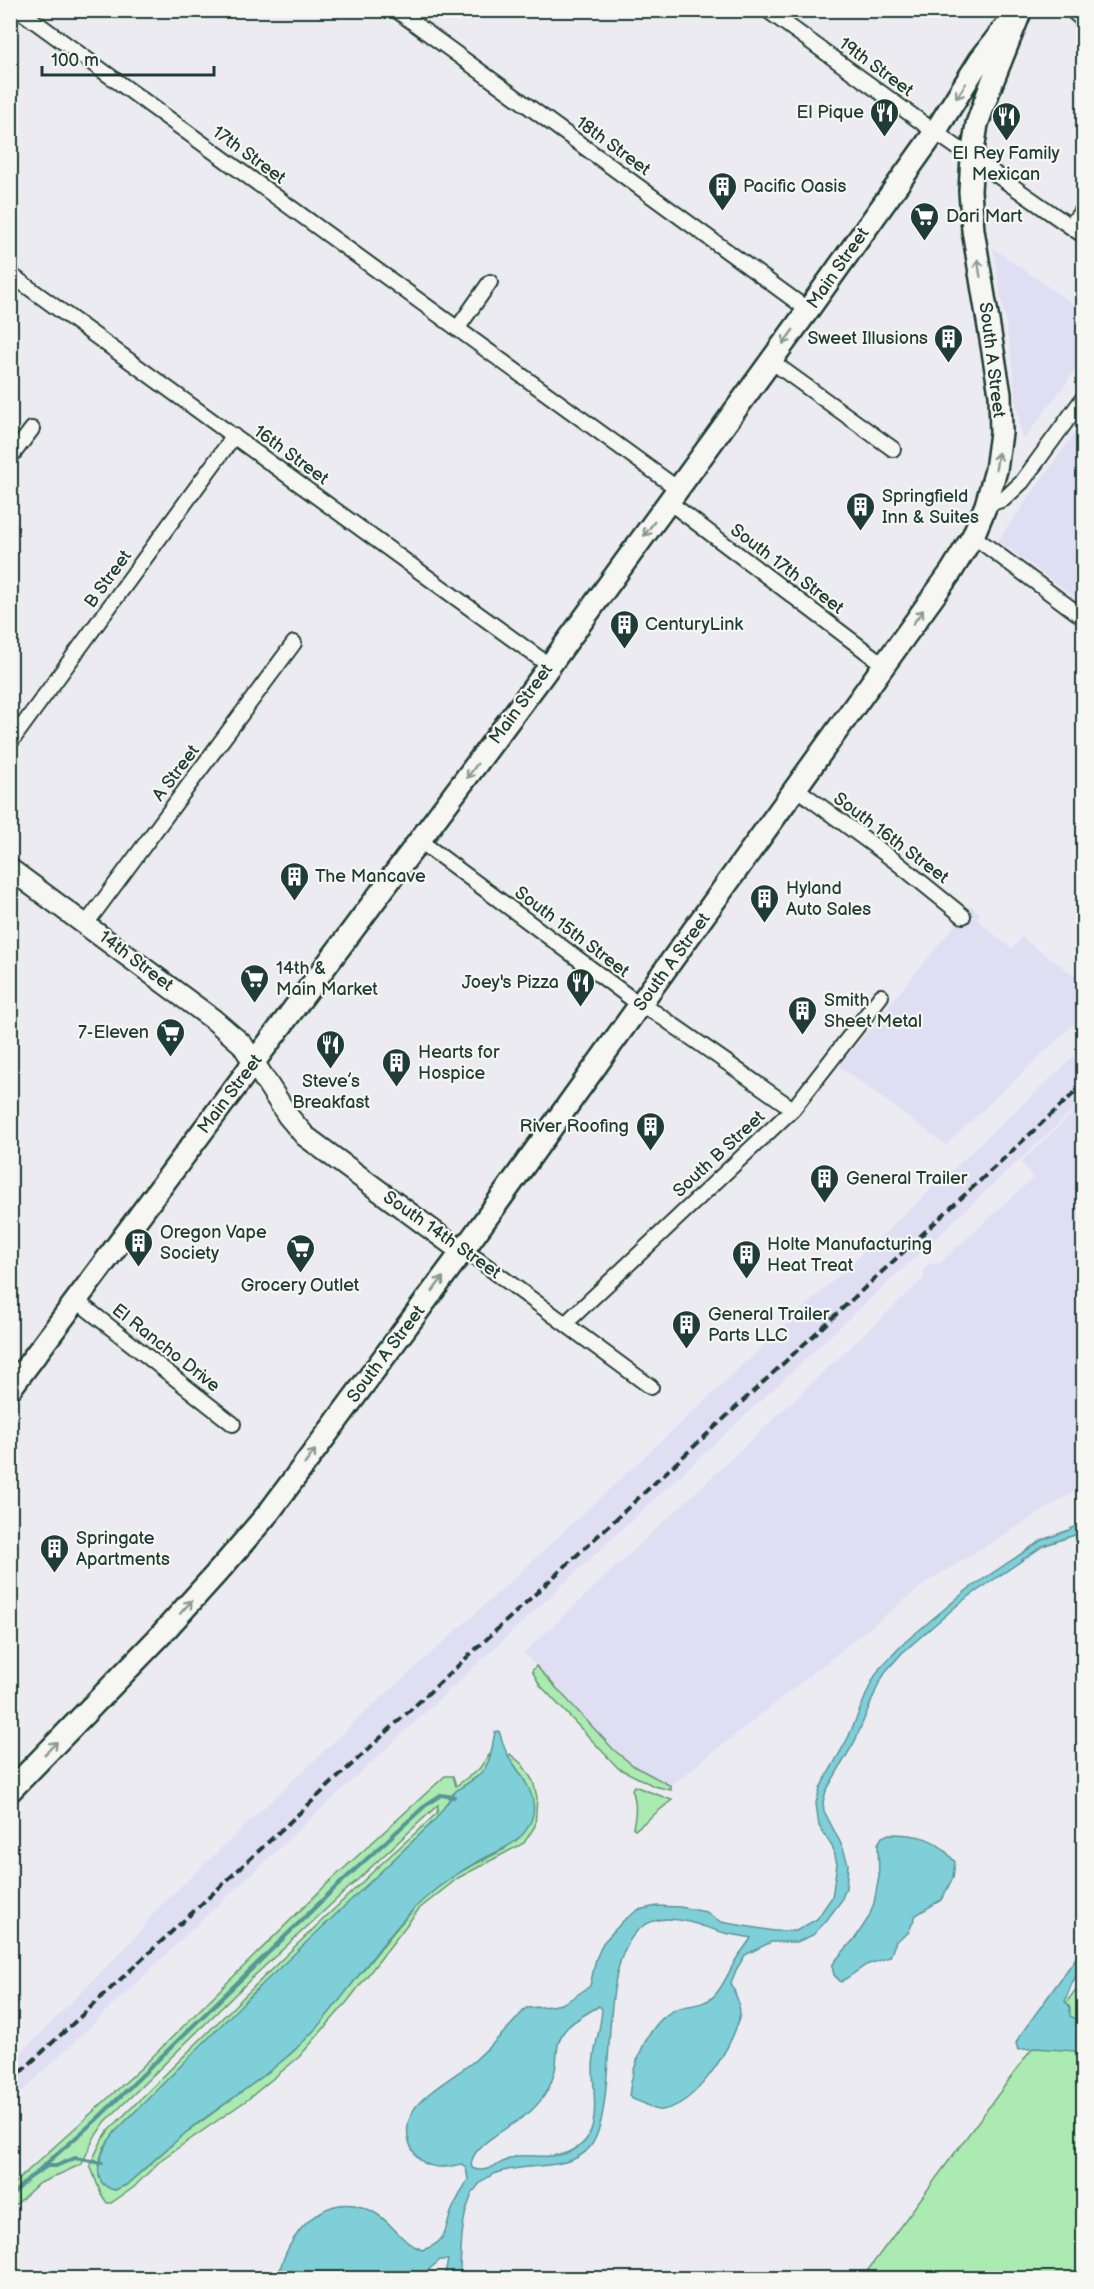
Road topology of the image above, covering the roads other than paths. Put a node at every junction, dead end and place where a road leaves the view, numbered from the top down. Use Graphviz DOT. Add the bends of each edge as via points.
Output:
graph roads {
  1 [pos="20,10"];
  2 [pos="396,10"];
  3 [pos="767,10"];
  4 [pos="1019,10"];
  5 [pos="1071,10"];
  6 [pos="1083,21"];
  7 [pos="934,132"];
  8 [pos="972,158"];
  9 [pos="1083,208"];
  10 [pos="1070,226"];
  11 [pos="1083,236"];
  12 [pos="10,274"];
  13 [pos="490,282"];
  14 [pos="808,310"];
  15 [pos="457,328"];
  16 [pos="771,361"];
  17 [pos="1083,397"];
  18 [pos="32,429"];
  19 [pos="234,436"];
  20 [pos="893,449"];
  21 [pos="10,458"];
  22 [pos="673,496"];
  23 [pos="986,504"];
  24 [pos="973,536"];
  25 [pos="1083,618"];
  26 [pos="294,643"];
  27 [pos="884,665"];
  28 [pos="550,666"];
  29 [pos="10,743"];
  30 [pos="797,789"];
  31 [pos="420,842"];
  32 [pos="10,869"];
  33 [pos="963,916"];
  34 [pos="86,924"];
  35 [pos="881,996"];
  36 [pos="640,1005"];
  37 [pos="254,1062"];
  38 [pos="793,1109"];
  39 [pos="462,1252"];
  40 [pos="76,1301"];
  41 [pos="566,1323"];
  42 [pos="651,1387"];
  43 [pos="10,1389"];
  44 [pos="233,1424"];
  45 [pos="10,1791"];
  1 -- 15 [label="street, 17th Street"];
  2 -- 14 [label="street, 18th Street"];
  3 -- 7 [label="street, 19th Street"];
  4 -- 7 [label="main road, Main Street, one-way" via="980,60"];
  4 -- 8 [label="main road, South A Street" via="977,124"];
  5 -- 6 [label="street"];
  7 -- 8 [label="street, 19th Street"];
  7 -- 14 [label="main road, Main Street"];
  8 -- 10 [label="street, 19th Street"];
  23 -- 8 [label="main road, South A Street, one-way" via="1001,433 1000,394 973,230"];
  9 -- 10 [label="street"];
  10 -- 11 [label="street, 19th Street"];
  12 -- 19 [label="street, 16th Street"];
  13 -- 15 [label="street"];
  14 -- 16 [label="main road, Main Street, one-way"];
  15 -- 22 [label="street, 17th Street"];
  16 -- 20 [label="street"];
  16 -- 22 [label="main road, Main Street"];
  17 -- 23 [label="street" via="1022,482 1004,499"];
  18 -- 21 [label="street"];
  19 -- 28 [label="street, 16th Street"];
  19 -- 29 [label="street, B Street"];
  22 -- 27 [label="street, South 17th Street"];
  22 -- 28 [label="main road, Main Street, one-way"];
  23 -- 24 [label="main road, South A Street"];
  24 -- 25 [label="street"];
  27 -- 24 [label="main road, South A Street, one-way"];
  26 -- 34 [label="street, A Street"];
  27 -- 30 [label="main road, South A Street"];
  28 -- 31 [label="main road, Main Street, one-way"];
  30 -- 33 [label="street, South 16th Street"];
  30 -- 36 [label="main road, South A Street"];
  31 -- 36 [label="street, South 15th Street"];
  31 -- 37 [label="main road, Main Street"];
  32 -- 34 [label="main road, 14th Street"];
  34 -- 37 [label="main road, 14th Street" via="214,1020 242,1044"];
  35 -- 38 [label="street, South B Street"];
  36 -- 38 [label="street, South 15th Street"];
  36 -- 39 [label="main road, South A Street"];
  37 -- 39 [label="main road, South 14th Street" via="305,1136"];
  37 -- 40 [label="main road, Main Street"];
  38 -- 41 [label="street, South B Street"];
  39 -- 41 [label="street, South 14th Street"];
  45 -- 39 [label="main road, South A Street, one-way" via="230,1558"];
  40 -- 43 [label="main road, Main Street"];
  40 -- 44 [label="street, El Rancho Drive"];
  41 -- 42 [label="street, South 14th Street"];
}
